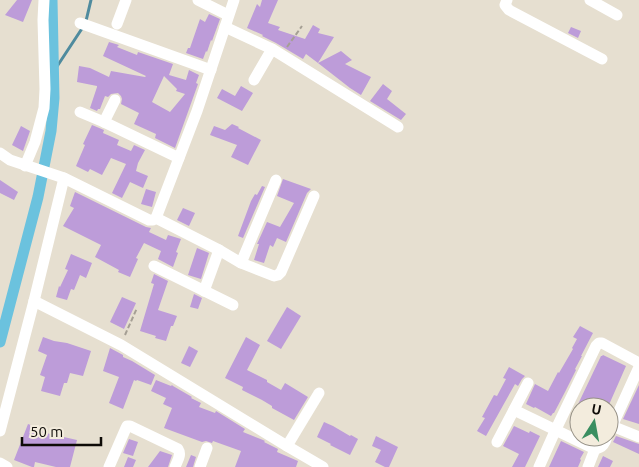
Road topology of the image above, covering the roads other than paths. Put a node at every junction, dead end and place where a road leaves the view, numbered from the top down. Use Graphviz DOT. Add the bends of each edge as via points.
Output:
graph roads {
  1 [pos="44,0"];
  2 [pos="126,0"];
  3 [pos="198,0"];
  4 [pos="234,0"];
  5 [pos="507,0"];
  6 [pos="590,0"];
  7 [pos="228,15"];
  8 [pos="617,15"];
  9 [pos="117,24"];
  10 [pos="85,25"];
  11 [pos="226,27"];
  12 [pos="276,52"];
  13 [pos="602,59"];
  14 [pos="211,70"];
  15 [pos="254,80"];
  16 [pos="115,100"];
  17 [pos="80,112"];
  18 [pos="104,122"];
  19 [pos="398,127"];
  20 [pos="0,153"];
  21 [pos="178,158"];
  22 [pos="26,166"];
  23 [pos="60,176"];
  24 [pos="276,180"];
  25 [pos="314,196"];
  26 [pos="156,218"];
  27 [pos="219,250"];
  28 [pos="241,263"];
  29 [pos="154,266"];
  30 [pos="204,291"];
  31 [pos="34,301"];
  32 [pos="234,305"];
  33 [pos="639,363"];
  34 [pos="639,367"];
  35 [pos="636,382"];
  36 [pos="528,383"];
  37 [pos="319,393"];
  38 [pos="514,410"];
  39 [pos="619,415"];
  40 [pos="556,429"];
  41 [pos="0,431"];
  42 [pos="619,432"];
  43 [pos="639,437"];
  44 [pos="497,442"];
  45 [pos="287,446"];
  46 [pos="602,447"];
  47 [pos="207,448"];
  48 [pos="596,449"];
  49 [pos="0,463"];
  50 [pos="7,467"];
  51 [pos="109,467"];
  52 [pos="174,467"];
  53 [pos="200,467"];
  54 [pos="324,467"];
  55 [pos="538,467"];
  56 [pos="588,467"];
  1 -- 22 [label="street" via="44,108"];
  2 -- 9 [label="street"];
  3 -- 7 [label="street"];
  4 -- 7 [label="street"];
  5 -- 13 [label="street" via="505,5 509,10"];
  6 -- 8 [label="street"];
  7 -- 11 [label="street"];
  10 -- 14 [label="street"];
  11 -- 12 [label="street"];
  11 -- 14 [label="street"];
  12 -- 15 [label="street"];
  12 -- 19 [label="street"];
  14 -- 21 [label="street"];
  16 -- 18 [label="street"];
  17 -- 18 [label="street"];
  18 -- 21 [label="street"];
  20 -- 22 [label="street"];
  21 -- 26 [label="street"];
  22 -- 23 [label="street"];
  23 -- 26 [label="street" via="149,220"];
  23 -- 31 [label="street"];
  24 -- 28 [label="street"];
  25 -- 28 [label="street" via="278,275"];
  26 -- 27 [label="street"];
  27 -- 28 [label="street"];
  27 -- 30 [label="street"];
  29 -- 30 [label="street"];
  30 -- 32 [label="street"];
  31 -- 41 [label="street"];
  31 -- 45 [label="street" via="121,345"];
  33 -- 40 [label="street" via="599,343"];
  34 -- 35 [label="street"];
  35 -- 39 [label="street"];
  36 -- 38 [label="street"];
  37 -- 45 [label="street"];
  38 -- 40 [label="street"];
  38 -- 44 [label="street"];
  40 -- 48 [label="street"];
  40 -- 55 [label="street"];
  42 -- 43 [label="street"];
  45 -- 54 [label="street"];
  46 -- 48 [label="street"];
  47 -- 53 [label="street"];
  48 -- 56 [label="street"];
  49 -- 50 [label="street"];
  51 -- 52 [label="street" via="127,426 130,426 178,449 180,456"];
}
